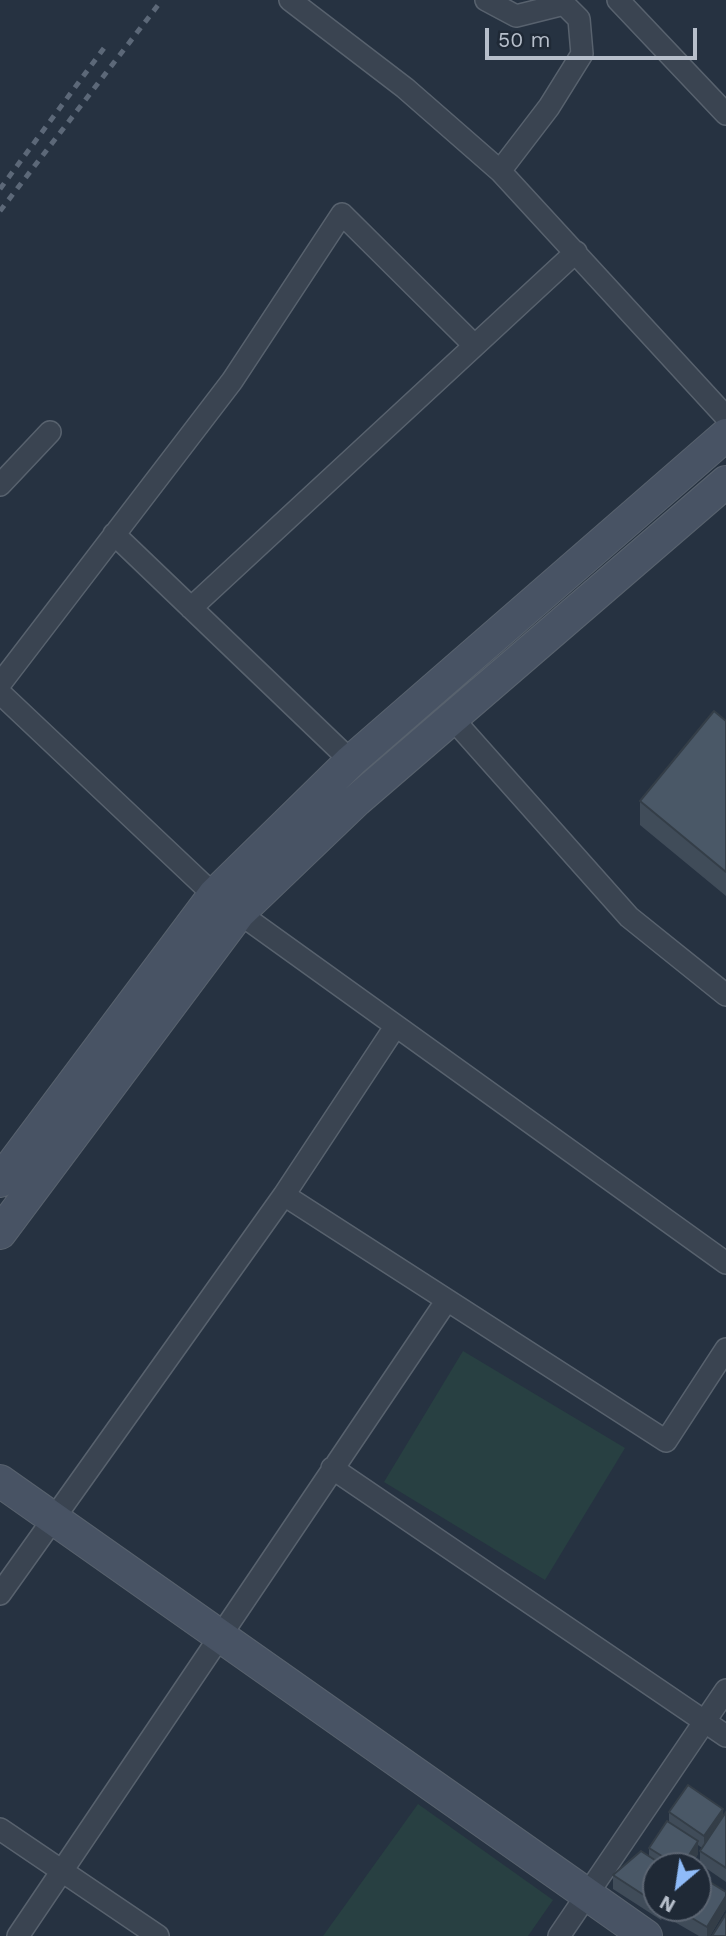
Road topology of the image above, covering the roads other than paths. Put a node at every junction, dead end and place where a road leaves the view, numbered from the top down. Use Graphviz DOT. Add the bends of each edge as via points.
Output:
graph roads {
  1 [pos="290,0"];
  2 [pos="486,0"];
  3 [pos="618,0"];
  4 [pos="726,114"];
  5 [pos="500,171"];
  6 [pos="576,252"];
  7 [pos="474,345"];
  8 [pos="726,417"];
  9 [pos="50,432"];
  10 [pos="726,435"];
  11 [pos="726,482"];
  12 [pos="0,485"];
  13 [pos="114,534"];
  14 [pos="191,608"];
  15 [pos="0,684"];
  16 [pos="0,693"];
  17 [pos="452,718"];
  18 [pos="351,761"];
  19 [pos="226,904"];
  20 [pos="726,995"];
  21 [pos="395,1027"];
  22 [pos="0,1181"];
  23 [pos="284,1195"];
  24 [pos="0,1233"];
  25 [pos="726,1263"];
  26 [pos="447,1300"];
  27 [pos="726,1349"];
  28 [pos="331,1468"];
  29 [pos="0,1481"];
  30 [pos="54,1518"];
  31 [pos="0,1594"];
  32 [pos="219,1634"];
  33 [pos="726,1690"];
  34 [pos="705,1720"];
  35 [pos="726,1736"];
  36 [pos="0,1829"];
  37 [pos="62,1870"];
  38 [pos="589,1896"];
  39 [pos="18,1936"];
  40 [pos="158,1936"];
  41 [pos="559,1936"];
  42 [pos="646,1936"];
  1 -- 5 [label="street" via="405,89"];
  2 -- 5 [label="street" via="516,16 564,4 579,19 582,54"];
  3 -- 4 [label="street"];
  5 -- 6 [label="street"];
  6 -- 7 [label="street"];
  6 -- 8 [label="street"];
  7 -- 13 [label="street" via="342,215 232,381"];
  7 -- 14 [label="street"];
  9 -- 12 [label="street"];
  10 -- 18 [label="main road"];
  11 -- 17 [label="main road"];
  13 -- 14 [label="street"];
  13 -- 15 [label="street"];
  14 -- 18 [label="street"];
  16 -- 19 [label="street"];
  17 -- 19 [label="main road"];
  17 -- 20 [label="street" via="629,917"];
  18 -- 19 [label="main road"];
  19 -- 21 [label="street"];
  19 -- 22 [label="main road"];
  19 -- 24 [label="main road"];
  21 -- 23 [label="street"];
  21 -- 25 [label="street"];
  23 -- 26 [label="street"];
  23 -- 30 [label="street"];
  26 -- 27 [label="street" via="666,1441"];
  26 -- 28 [label="street"];
  28 -- 32 [label="street"];
  28 -- 34 [label="street"];
  29 -- 30 [label="main road"];
  30 -- 31 [label="street"];
  30 -- 32 [label="main road"];
  32 -- 37 [label="street"];
  32 -- 38 [label="main road"];
  33 -- 34 [label="street"];
  34 -- 35 [label="street"];
  34 -- 38 [label="street"];
  36 -- 37 [label="street"];
  37 -- 39 [label="street"];
  37 -- 40 [label="street"];
  38 -- 41 [label="street"];
  38 -- 42 [label="main road"];
}
